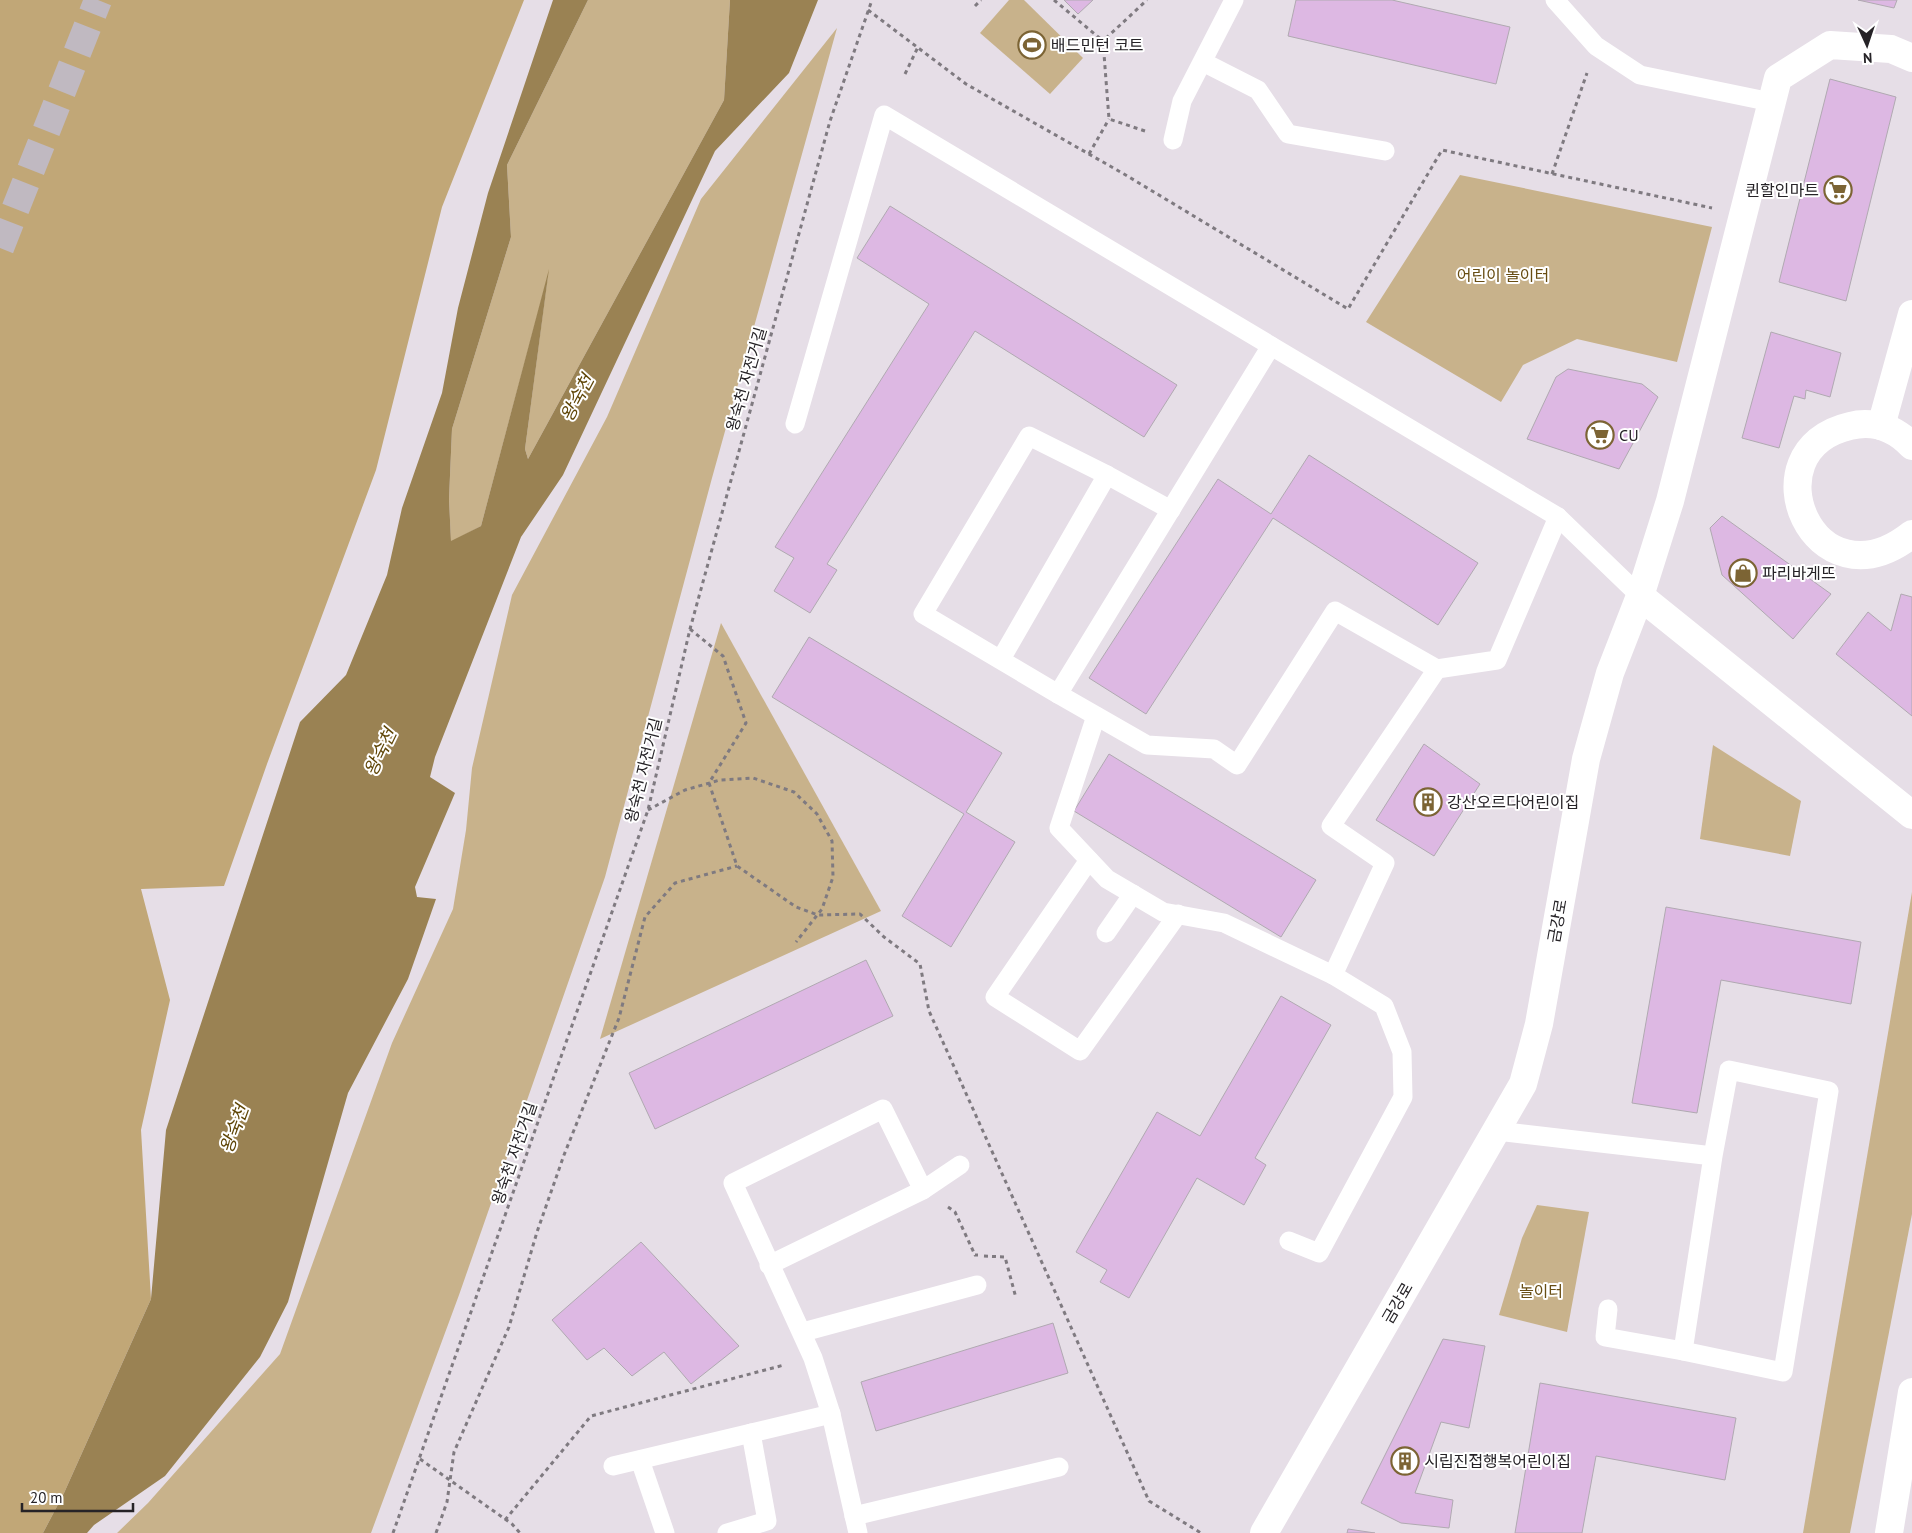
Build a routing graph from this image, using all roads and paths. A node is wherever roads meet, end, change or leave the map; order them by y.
1 (872, 0) edge
2 (981, 0) edge
3 (1054, 0) edge
4 (1147, 0) edge
5 (1234, 0) edge
6 (1555, 0) edge
7 (975, 6) dead end
8 (868, 10) junction
9 (1103, 41) junction
10 (1596, 46) junction
11 (918, 47) junction
12 (1912, 58) edge
13 (1203, 62) junction
14 (905, 74) dead end
15 (1770, 102) junction
16 (1109, 119) junction
17 (1173, 140) joint
18 (1385, 152) dead end
19 (1088, 154) junction
20 (1552, 174) junction
21 (1744, 215) junction
22 (1912, 314) edge
23 (1271, 346) junction
24 (795, 424) dead end
25 (1881, 426) junction
26 (1912, 446) edge
27 (1107, 474) junction
28 (1170, 510) junction
29 (1558, 517) junction
30 (1912, 534) edge
31 (1640, 596) junction
32 (690, 629) junction
33 (1001, 659) junction
34 (1437, 669) junction
35 (1058, 694) junction
36 (1096, 716) junction
37 (709, 783) junction
38 (648, 810) junction
39 (1912, 815) edge
40 (1089, 860) junction
41 (737, 866) junction
42 (1133, 894) junction
43 (818, 914) junction
44 (1178, 914) junction
45 (1106, 933) dead end
46 (796, 942) dead end
47 (1334, 975) junction
48 (1497, 1131) junction
49 (1713, 1156) junction
50 (960, 1165) dead end
51 (923, 1190) junction
52 (1289, 1240) dead end
53 (770, 1265) junction
54 (977, 1285) dead end
55 (1016, 1298) dead end
56 (1608, 1308) dead end
57 (803, 1332) junction
58 (1683, 1351) junction
59 (813, 1358) junction
60 (1912, 1392) edge
61 (831, 1414) junction
62 (751, 1433) junction
63 (420, 1459) junction
64 (640, 1460) junction
65 (613, 1466) dead end
66 (1059, 1467) dead end
67 (450, 1482) junction
68 (505, 1520) junction
69 (856, 1525) edge
70 (393, 1533) edge
71 (436, 1533) edge
72 (520, 1533) edge
73 (664, 1533) edge
74 (727, 1533) edge
75 (1200, 1533) edge
76 (1264, 1533) edge
77 (1889, 1533) edge

1 - 8 path, 왕숙천 자전거길
2 - 7 path
3 - 9 path
4 - 9 path
5 - 13 lane
6 - 10 lane
8 - 11 path
8 - 32 path, 왕숙천 자전거길
9 - 16 path
10 - 15 lane
10 - 20 path
11 - 14 path
11 - 19 path
12 - 15 street, 금강로
13 - 17 lane
13 - 18 lane
15 - 21 street, 금강로
16 - 17 path
16 - 19 path
19 - 20 path
20 - 21 path
21 - 31 street, 금강로
22 - 25 street
23 - 24 lane
23 - 28 lane
23 - 29 lane
25 - 26 street
25 - 30 street
27 - 28 lane
27 - 33 lane
27 - 33 lane
28 - 35 lane
29 - 31 lane
29 - 34 lane
31 - 39 street
31 - 48 street, 금강로
32 - 37 path
32 - 38 path, 왕숙천 자전거길
33 - 35 lane
34 - 36 lane
34 - 47 lane
35 - 36 lane
36 - 40 lane
37 - 38 path
37 - 41 path
37 - 43 path
38 - 63 path, 왕숙천 자전거길
40 - 42 lane
40 - 44 lane
41 - 43 path
41 - 67 path
42 - 44 lane
42 - 45 lane
43 - 46 path
43 - 75 path
44 - 47 lane
47 - 52 lane
48 - 49 lane
48 - 76 street, 금강로
49 - 58 lane
49 - 58 lane
50 - 51 lane
51 - 53 lane
51 - 53 lane
51 - 55 path
53 - 57 lane
54 - 57 lane
56 - 58 lane
57 - 59 lane
59 - 61 lane
59 - 68 path
60 - 77 street
61 - 62 lane
61 - 69 lane
62 - 64 lane
62 - 74 lane
63 - 67 path
63 - 70 path, 왕숙천 자전거길
64 - 65 lane
64 - 73 lane
66 - 69 lane
67 - 68 path
67 - 71 path
68 - 72 path

